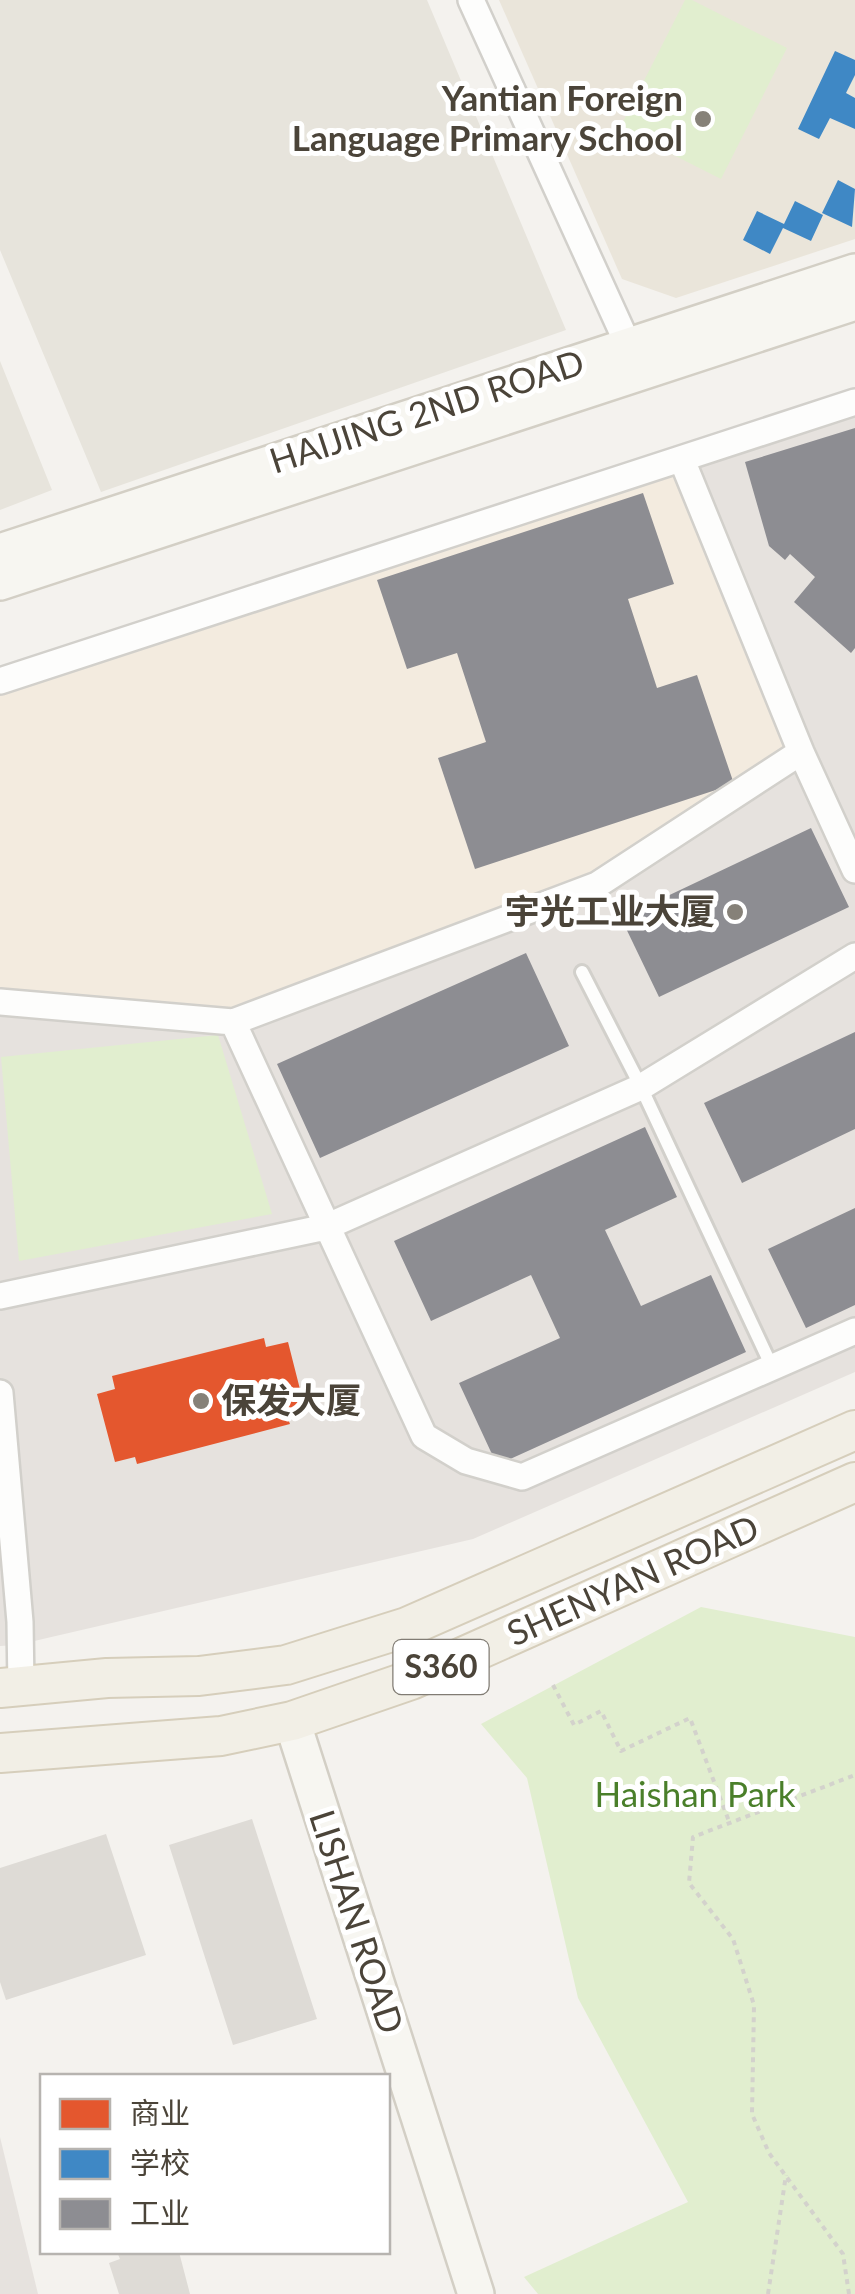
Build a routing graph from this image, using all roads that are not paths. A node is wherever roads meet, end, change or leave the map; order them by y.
1 (472, 0) edge
2 (855, 272) edge
3 (855, 302) edge
4 (634, 359) junction
5 (855, 402) edge
6 (682, 460) junction
7 (0, 552) edge
8 (0, 582) edge
9 (0, 681) edge
10 (801, 752) junction
11 (855, 870) edge
12 (855, 956) edge
13 (582, 972) dead end
14 (0, 1002) edge
15 (233, 1022) junction
16 (641, 1087) junction
17 (326, 1227) junction
18 (0, 1296) edge
19 (855, 1331) edge
20 (772, 1368) junction
21 (0, 1393) edge
22 (855, 1430) edge
23 (855, 1482) edge
24 (10, 1623) edge
25 (11, 1688) edge
26 (292, 1721) junction
27 (0, 1753) edge
28 (476, 2294) edge

1 - 4 street
2 - 4 street, HAIJING 2ND ROAD
3 - 4 street, HAIJING 2ND ROAD
4 - 7 street, HAIJING 2ND ROAD
4 - 8 street, HAIJING 2ND ROAD
5 - 6 street
6 - 9 street
6 - 10 street
10 - 11 street
10 - 15 street
12 - 16 street
13 - 16 lane
14 - 15 street
15 - 17 street
16 - 17 street
16 - 20 lane
17 - 18 street
17 - 20 street
19 - 20 street
21 - 24 street
22 - 25 main road, SHENYAN ROAD / S360
23 - 26 main road, SHENYAN ROAD / S360
24 - 25 street
26 - 27 main road, SHENYAN ROAD / S360
26 - 28 street, LISHAN ROAD

